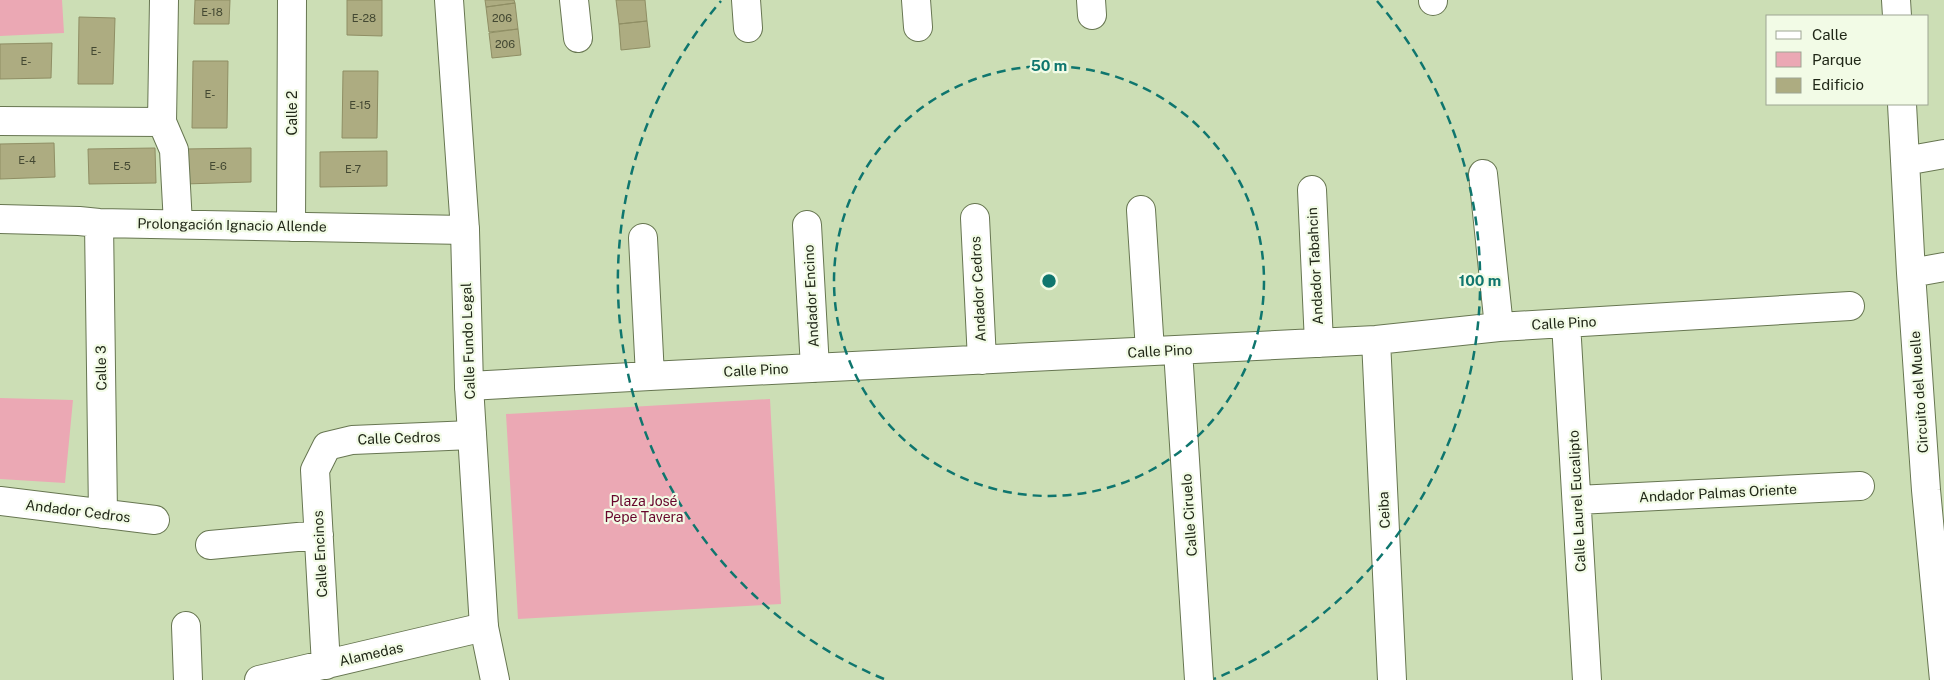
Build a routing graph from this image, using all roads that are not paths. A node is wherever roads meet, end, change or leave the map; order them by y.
1 (164, 0) edge
2 (292, 0) edge
3 (449, 0) edge
4 (574, 0) edge
5 (746, 0) edge
6 (916, 0) edge
7 (1896, 0) edge
8 (1897, 15) edge
9 (918, 27) dead end
10 (748, 28) dead end
11 (578, 38) dead end
12 (1902, 105) edge
13 (0, 121) edge
14 (162, 122) junction
15 (1944, 154) edge
16 (1905, 162) junction
17 (1483, 174) dead end
18 (1312, 190) dead end
19 (1141, 210) dead end
20 (975, 218) dead end
21 (0, 219) edge
22 (98, 223) junction
23 (178, 224) junction
24 (808, 225) dead end
25 (291, 227) junction
26 (465, 230) junction
27 (643, 238) dead end
28 (1944, 267) edge
29 (1911, 273) junction
30 (1850, 306) dead end
31 (1566, 323) junction
32 (1499, 327) junction
33 (1376, 340) junction
34 (1319, 343) junction
35 (1178, 350) junction
36 (1150, 351) junction
37 (982, 360) junction
38 (815, 368) junction
39 (650, 376) junction
40 (470, 386) junction
41 (472, 435) junction
42 (327, 446) joint
43 (1860, 486) dead end
44 (1935, 488) edge
45 (1577, 500) junction
46 (0, 501) edge
47 (104, 514) junction
48 (155, 520) dead end
49 (319, 534) junction
50 (210, 545) dead end
51 (186, 626) dead end
52 (484, 628) junction
53 (1943, 649) edge
54 (326, 664) junction
55 (188, 680) edge
56 (259, 680) edge
57 (495, 680) edge
58 (1199, 680) edge
59 (1392, 680) edge
60 (1587, 680) edge
61 (1944, 680) edge

1 - 14 street
2 - 25 street, Calle 2
3 - 26 street, Calle Fundo Legal
4 - 11 street
5 - 10 street
6 - 9 street
7 - 8 street
12 - 16 street, Circuito del Muelle
13 - 14 street
14 - 23 street
15 - 16 street
16 - 29 street, Circuito del Muelle
17 - 32 street
18 - 34 street, Andador Tabahcin
19 - 36 street
20 - 37 street, Andador Cedros
21 - 22 street, Prolongación Ignacio Allende
22 - 23 street, Prolongación Ignacio Allende
22 - 47 street, Calle 3
23 - 25 street, Prolongación Ignacio Allende
24 - 38 street, Andador Encino
25 - 26 street, Prolongación Ignacio Allende
26 - 40 street, Calle Fundo Legal
27 - 39 street
28 - 29 street
29 - 44 street, Circuito del Muelle
30 - 31 street, Calle Pino
31 - 32 street, Calle Pino
31 - 45 street, Calle Laurel Eucalipto
32 - 33 street, Calle Pino
33 - 34 street, Calle Pino
33 - 59 street, Ceiba
34 - 35 street, Calle Pino
35 - 36 street, Calle Pino
35 - 58 street, Calle Ciruelo
36 - 37 street, Calle Pino
37 - 38 street, Calle Pino
38 - 39 street, Calle Pino
39 - 40 street, Calle Pino
40 - 41 street, Calle Fundo Legal
41 - 42 street, Calle Cedros
41 - 52 street, Calle Fundo Legal
42 - 49 street, Calle Encinos
43 - 45 street, Andador Palmas Oriente
44 - 53 street, Circuito del Muelle
45 - 60 street, Calle Laurel Eucalipto
46 - 47 street, Andador Cedros
47 - 48 street, Andador Cedros
49 - 50 street
49 - 54 street, Calle Encinos
51 - 55 street
52 - 54 street, Alamedas
52 - 57 street, Calle Fundo Legal
53 - 61 street, Circuito del Muelle
54 - 56 street, Alamedas

